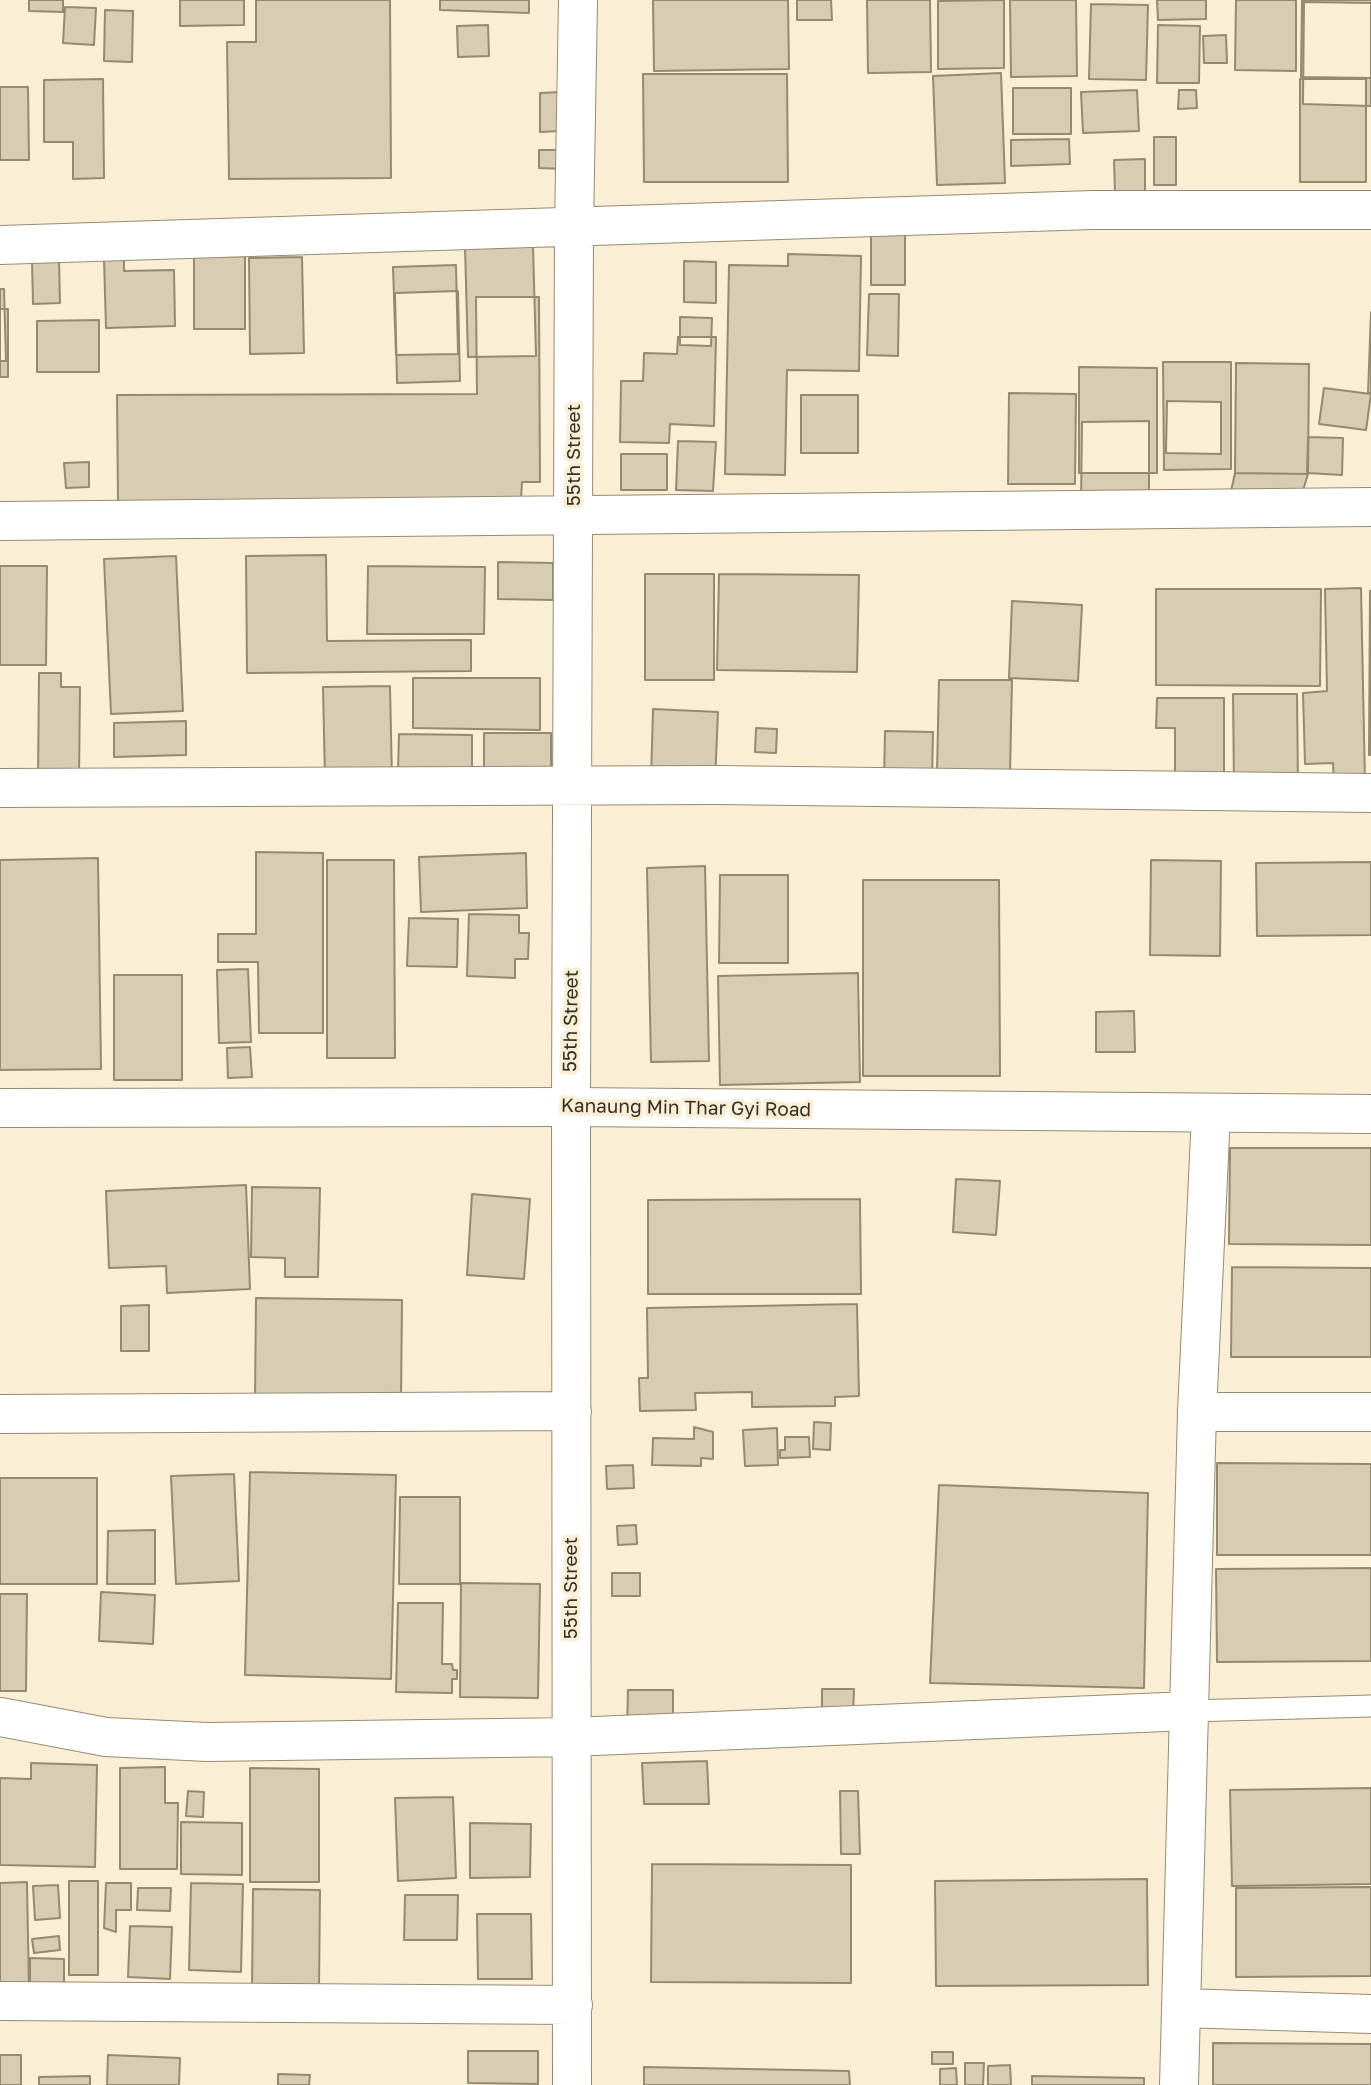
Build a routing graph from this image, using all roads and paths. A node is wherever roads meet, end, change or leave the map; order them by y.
1 (578, 0) edge
2 (1371, 210) edge
3 (574, 228) junction
4 (0, 245) edge
5 (1371, 507) edge
6 (574, 515) junction
7 (0, 521) edge
8 (573, 785) junction
9 (0, 788) edge
10 (1371, 793) edge
11 (570, 1107) junction
12 (0, 1108) edge
13 (1210, 1114) junction
14 (1371, 1114) edge
15 (572, 1411) junction
16 (1197, 1412) junction
17 (1371, 1412) edge
18 (0, 1414) edge
19 (1371, 1706) edge
20 (1189, 1711) junction
21 (0, 1717) edge
22 (571, 1737) junction
23 (0, 2001) edge
24 (573, 2005) junction
25 (1181, 2008) junction
26 (1371, 2014) edge
27 (572, 2085) edge
28 (1179, 2085) edge

1 - 3 street, 55th Street
2 - 3 street
3 - 4 street
3 - 6 street, 55th Street
5 - 6 street
6 - 7 street
6 - 8 street, 55th Street
8 - 9 street
8 - 10 street
8 - 11 street, 55th Street
11 - 12 street, Kanaung Min Thar Gyi Road
11 - 13 street, Kanaung Min Thar Gyi Road
11 - 15 street, 55th Street
13 - 14 street, Kanaung Min Thar Gyi Road
13 - 16 street
15 - 18 street
15 - 22 street, 55th Street
16 - 17 street
16 - 20 street
19 - 20 lane
20 - 22 street
20 - 25 street
21 - 22 street
22 - 24 street, 55th Street
23 - 24 street
24 - 27 street, 55th Street
25 - 26 street
25 - 28 street

